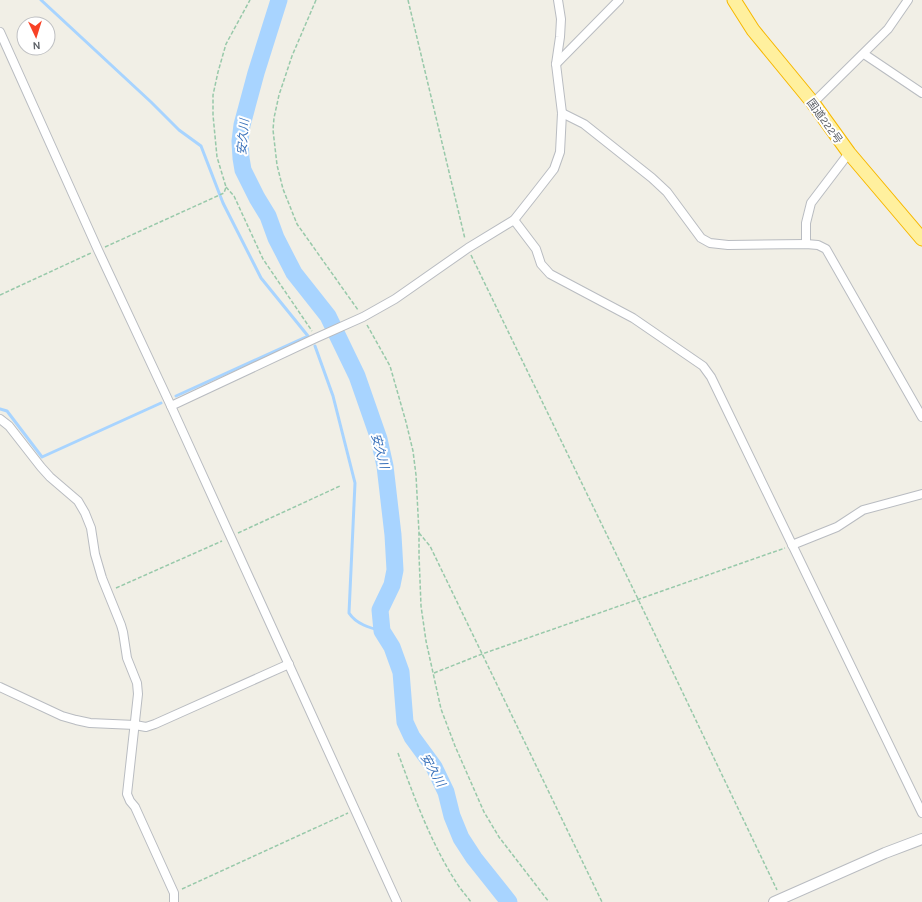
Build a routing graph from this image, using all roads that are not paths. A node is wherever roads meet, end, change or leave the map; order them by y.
1 (558, 0) edge
2 (619, 0) edge
3 (734, 0) edge
4 (908, 0) edge
5 (0, 32) edge
6 (864, 54) junction
7 (556, 64) junction
8 (922, 93) edge
9 (813, 103) junction
10 (562, 113) junction
11 (848, 153) junction
12 (514, 220) junction
13 (922, 239) edge
14 (806, 244) junction
15 (171, 406) junction
16 (922, 417) edge
17 (0, 419) edge
18 (922, 494) edge
19 (792, 545) junction
20 (289, 664) junction
21 (0, 687) edge
22 (135, 725) junction
23 (922, 813) edge
24 (922, 839) edge
25 (777, 900) edge
26 (174, 902) edge
27 (397, 902) edge

1 - 7 street
2 - 7 street
3 - 9 highway, 国道222号
4 - 6 street
5 - 15 street
6 - 8 street
6 - 9 street
7 - 10 street
9 - 11 highway, 国道222号
10 - 12 street
10 - 14 street
11 - 13 highway, 国道222号
11 - 14 street
12 - 15 street
12 - 19 street
14 - 16 street
15 - 20 street
17 - 22 street
18 - 19 street
19 - 23 street
20 - 22 street
20 - 27 street
21 - 22 street
22 - 26 street
24 - 25 street

